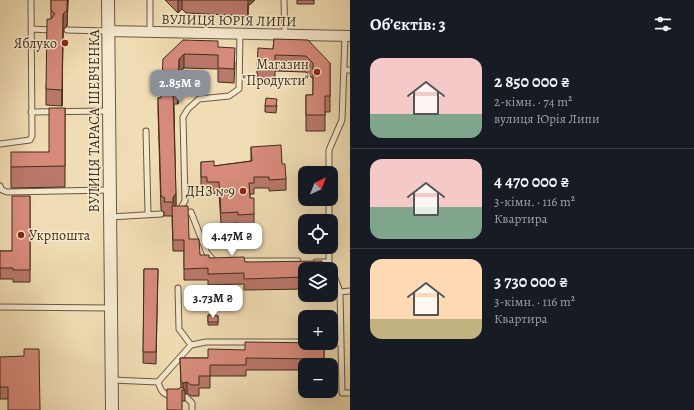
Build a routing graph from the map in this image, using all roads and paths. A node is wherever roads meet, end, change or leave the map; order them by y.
1 (31, 0) edge
2 (108, 0) edge
3 (150, 0) edge
4 (284, 0) edge
5 (31, 29) junction
6 (51, 30) edge
7 (67, 30) dead end
8 (108, 31) junction
9 (150, 32) junction
10 (240, 34) junction
11 (285, 35) junction
12 (347, 36) edge
13 (344, 70) junction
14 (350, 70) edge
15 (109, 111) junction
16 (31, 112) junction
17 (146, 130) dead end
18 (0, 144) edge
19 (329, 166) edge
20 (0, 186) edge
21 (109, 190) junction
22 (148, 213) junction
23 (161, 214) dead end
24 (110, 216) junction
25 (329, 254) edge
26 (220, 261) edge
27 (228, 261) edge
28 (305, 262) edge
29 (329, 262) edge
30 (338, 287) edge
31 (178, 288) dead end
32 (350, 291) edge
33 (340, 292) junction
34 (0, 307) edge
35 (110, 308) junction
36 (298, 342) edge
37 (341, 343) joint
38 (191, 345) junction
39 (112, 380) junction
40 (158, 382) junction
41 (350, 393) edge
42 (178, 396) edge
43 (186, 397) edge
44 (112, 410) edge
45 (192, 410) edge

1 - 5 lane
2 - 8 street, ВУЛИЦЯ ТАРАСА ШЕВЧЕНКА
3 - 9 lane
4 - 11 lane
5 - 6 lane
5 - 16 lane
7 - 8 lane
8 - 9 street, ВУЛИЦЯ ЮРІЯ ЛИПИ
8 - 15 street, ВУЛИЦЯ ТАРАСА ШЕВЧЕНКА
9 - 10 street, ВУЛИЦЯ ЮРІЯ ЛИПИ
10 - 11 street, ВУЛИЦЯ ЮРІЯ ЛИПИ
10 - 26 lane
11 - 12 street, ВУЛИЦЯ ЮРІЯ ЛИПИ
12 - 13 lane
13 - 14 lane
13 - 19 lane
15 - 16 lane
15 - 21 street, ВУЛИЦЯ ТАРАСА ШЕВЧЕНКА
16 - 18 lane
17 - 22 lane
20 - 21 lane
21 - 24 street, ВУЛИЦЯ ТАРАСА ШЕВЧЕНКА
22 - 23 lane
22 - 24 lane
24 - 35 street, ВУЛИЦЯ ТАРАСА ШЕВЧЕНКА
25 - 29 lane
27 - 28 lane
30 - 33 lane
31 - 38 lane
32 - 33 lane
33 - 37 lane
34 - 35 lane
35 - 39 street, ВУЛИЦЯ ТАРАСА ШЕВЧЕНКА
36 - 38 lane
37 - 41 lane
38 - 40 lane
39 - 40 lane
39 - 44 street, ВУЛИЦЯ ТАРАСА ШЕВЧЕНКА
40 - 42 lane
43 - 45 lane

